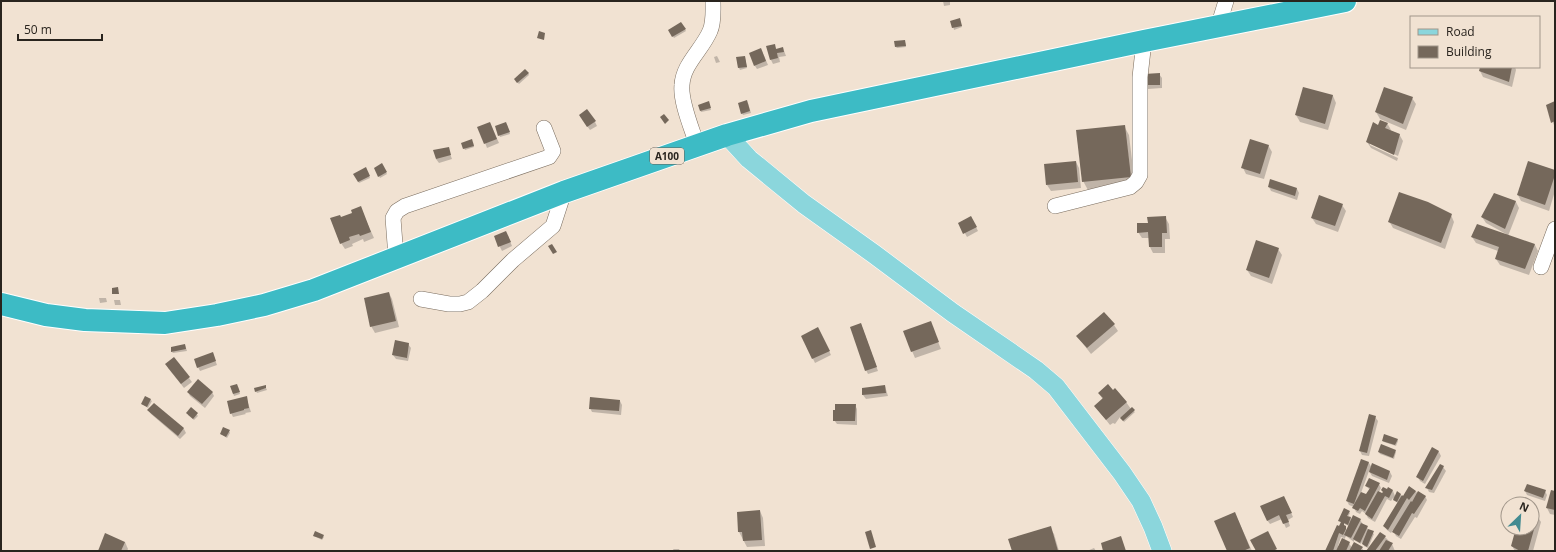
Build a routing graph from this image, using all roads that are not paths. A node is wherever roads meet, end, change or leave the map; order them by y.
1 (713, 1) edge
2 (1226, 1) edge
3 (1345, 1) edge
4 (1218, 27) junction
5 (1144, 41) junction
6 (544, 128) dead end
7 (727, 135) junction
8 (697, 145) junction
9 (564, 192) junction
10 (1054, 206) dead end
11 (1555, 228) edge
12 (396, 257) junction
13 (1541, 267) dead end
14 (420, 298) dead end
15 (1, 304) edge
16 (1162, 551) edge

1 - 8 street
2 - 4 street
3 - 4 highway, A100
4 - 5 highway, A100
5 - 7 highway, A100
5 - 10 street
6 - 12 street
7 - 8 highway, A100
7 - 16 main road
8 - 9 highway, A100
9 - 12 highway, A100
9 - 14 street
11 - 13 street
12 - 15 highway, A100

